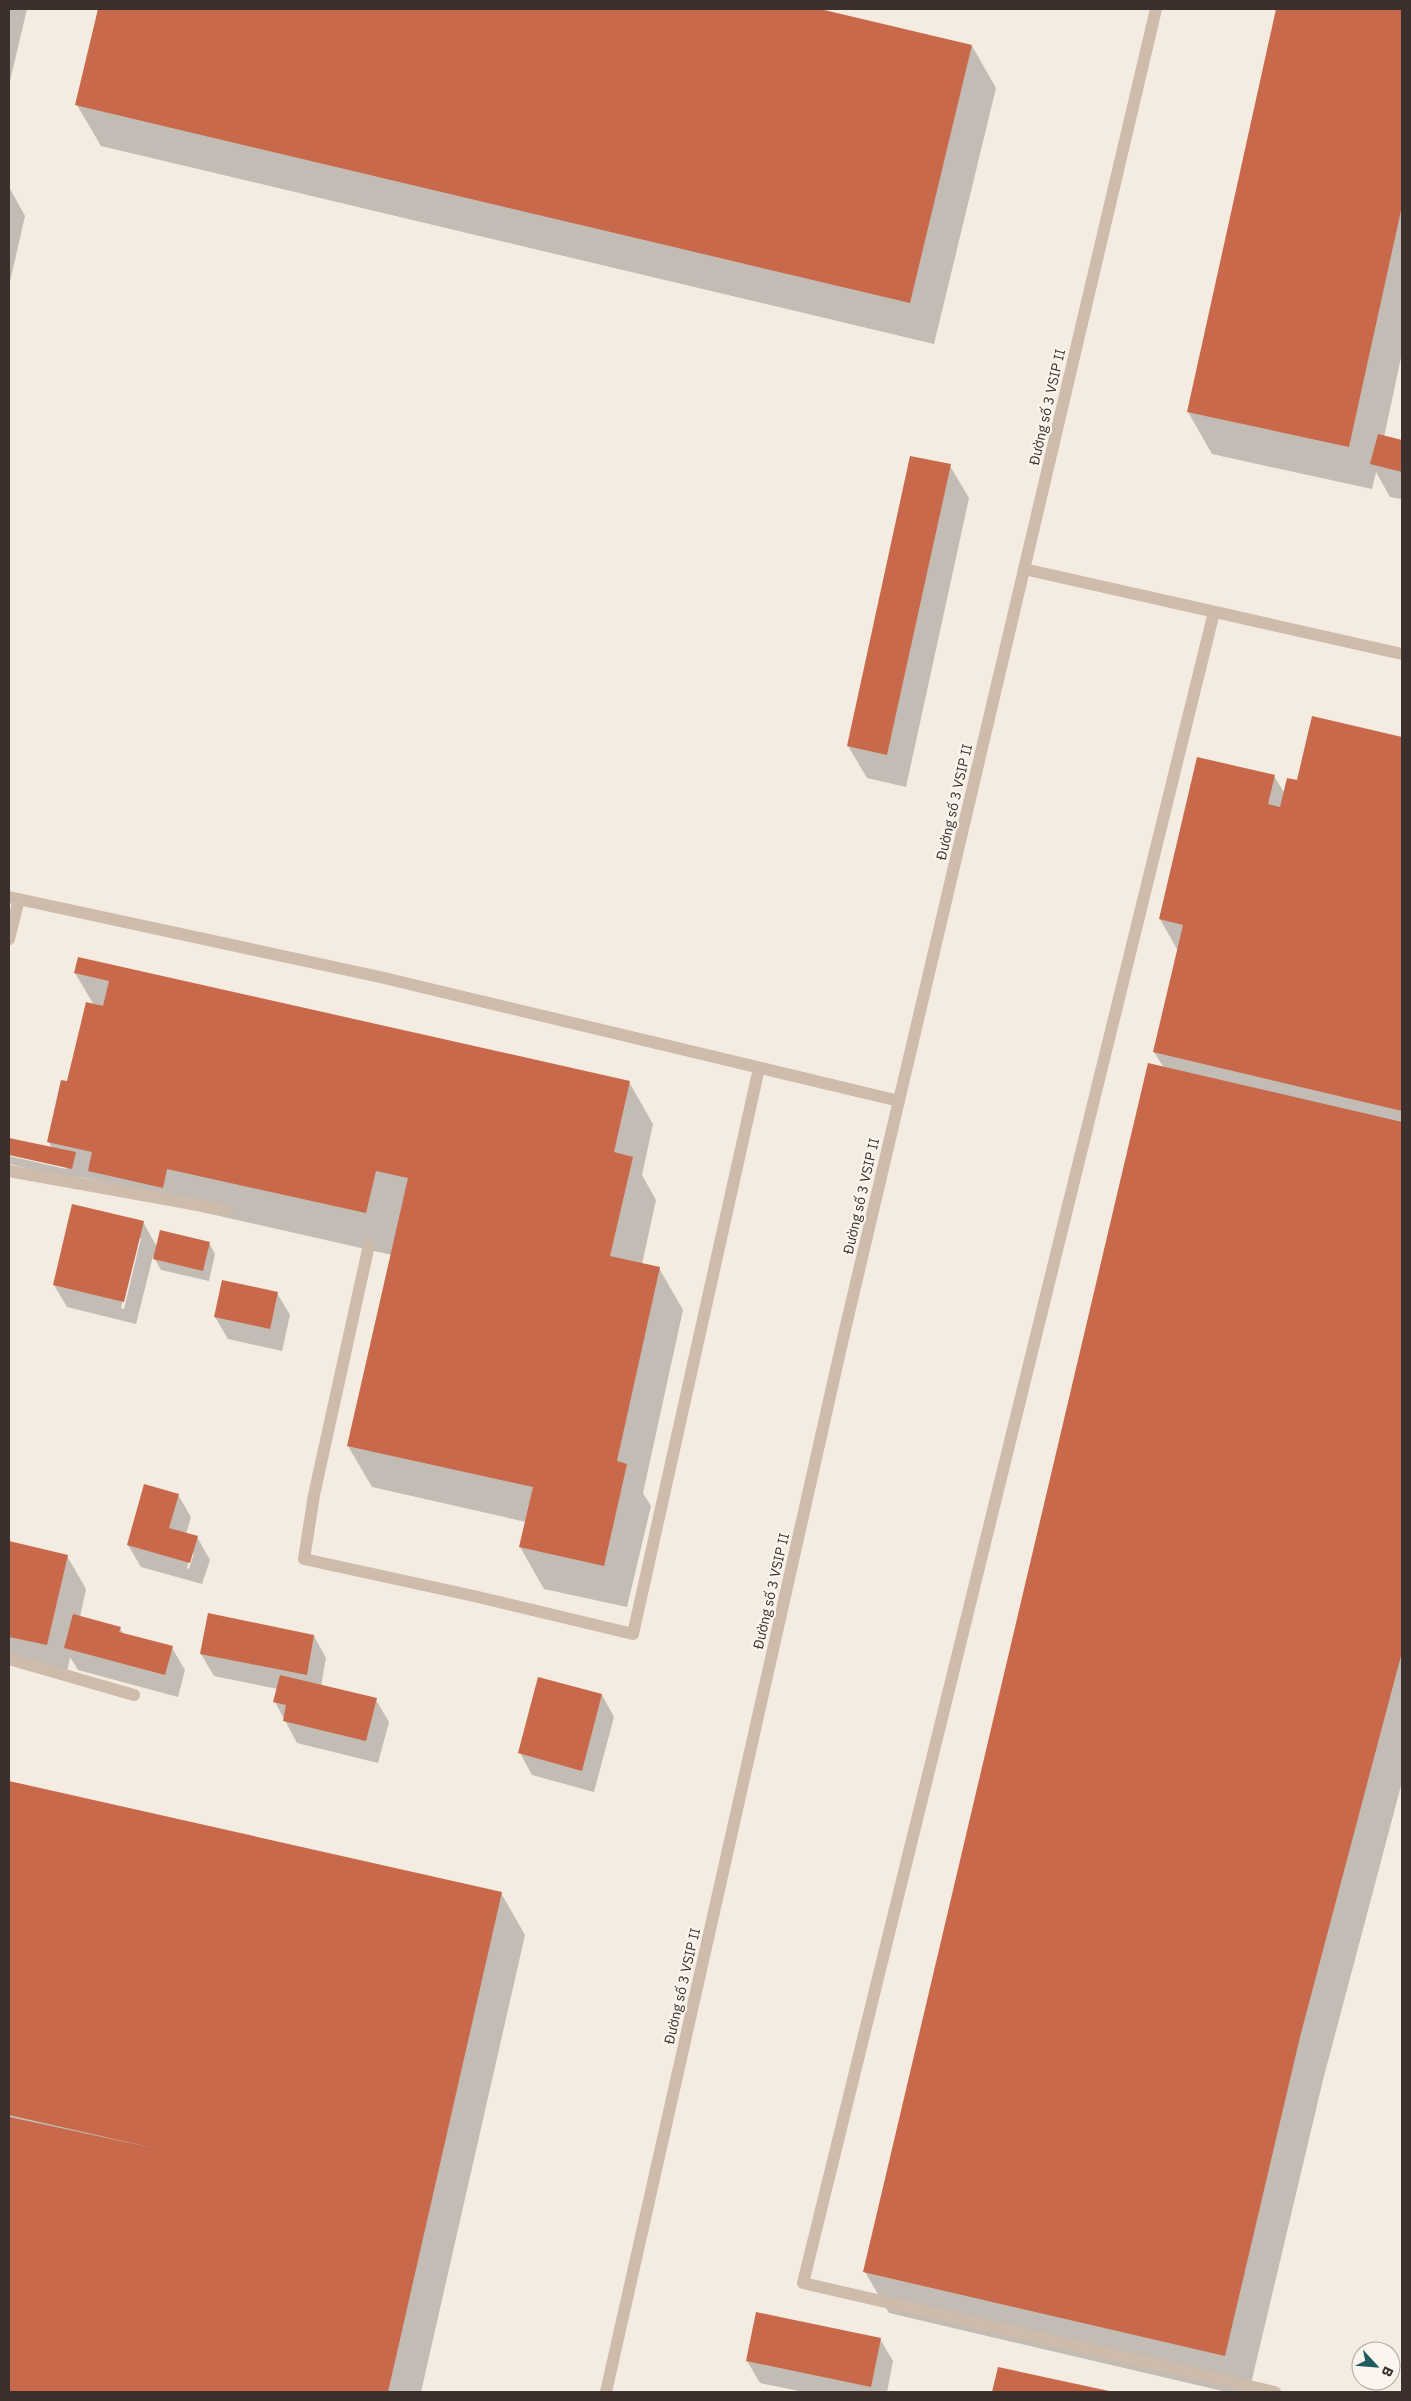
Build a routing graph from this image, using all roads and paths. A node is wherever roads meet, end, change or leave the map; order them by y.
1 (1156, 9) edge
2 (1024, 569) junction
3 (1214, 612) junction
4 (1402, 654) edge
5 (14, 898) edge
6 (9, 939) edge
7 (759, 1068) junction
8 (899, 1101) junction
9 (9, 1171) edge
10 (226, 1210) dead end
11 (369, 1245) dead end
12 (9, 1659) edge
13 (134, 1695) dead end
14 (606, 2392) edge
15 (1275, 2392) edge

1 - 2 street, Đường số 3 VSIP II
2 - 3 street
2 - 8 street, Đường số 3 VSIP II
3 - 4 street
3 - 15 street
5 - 6 street
5 - 7 street
7 - 8 street
7 - 11 street
8 - 14 street, Đường số 3 VSIP II
9 - 10 street
12 - 13 street

